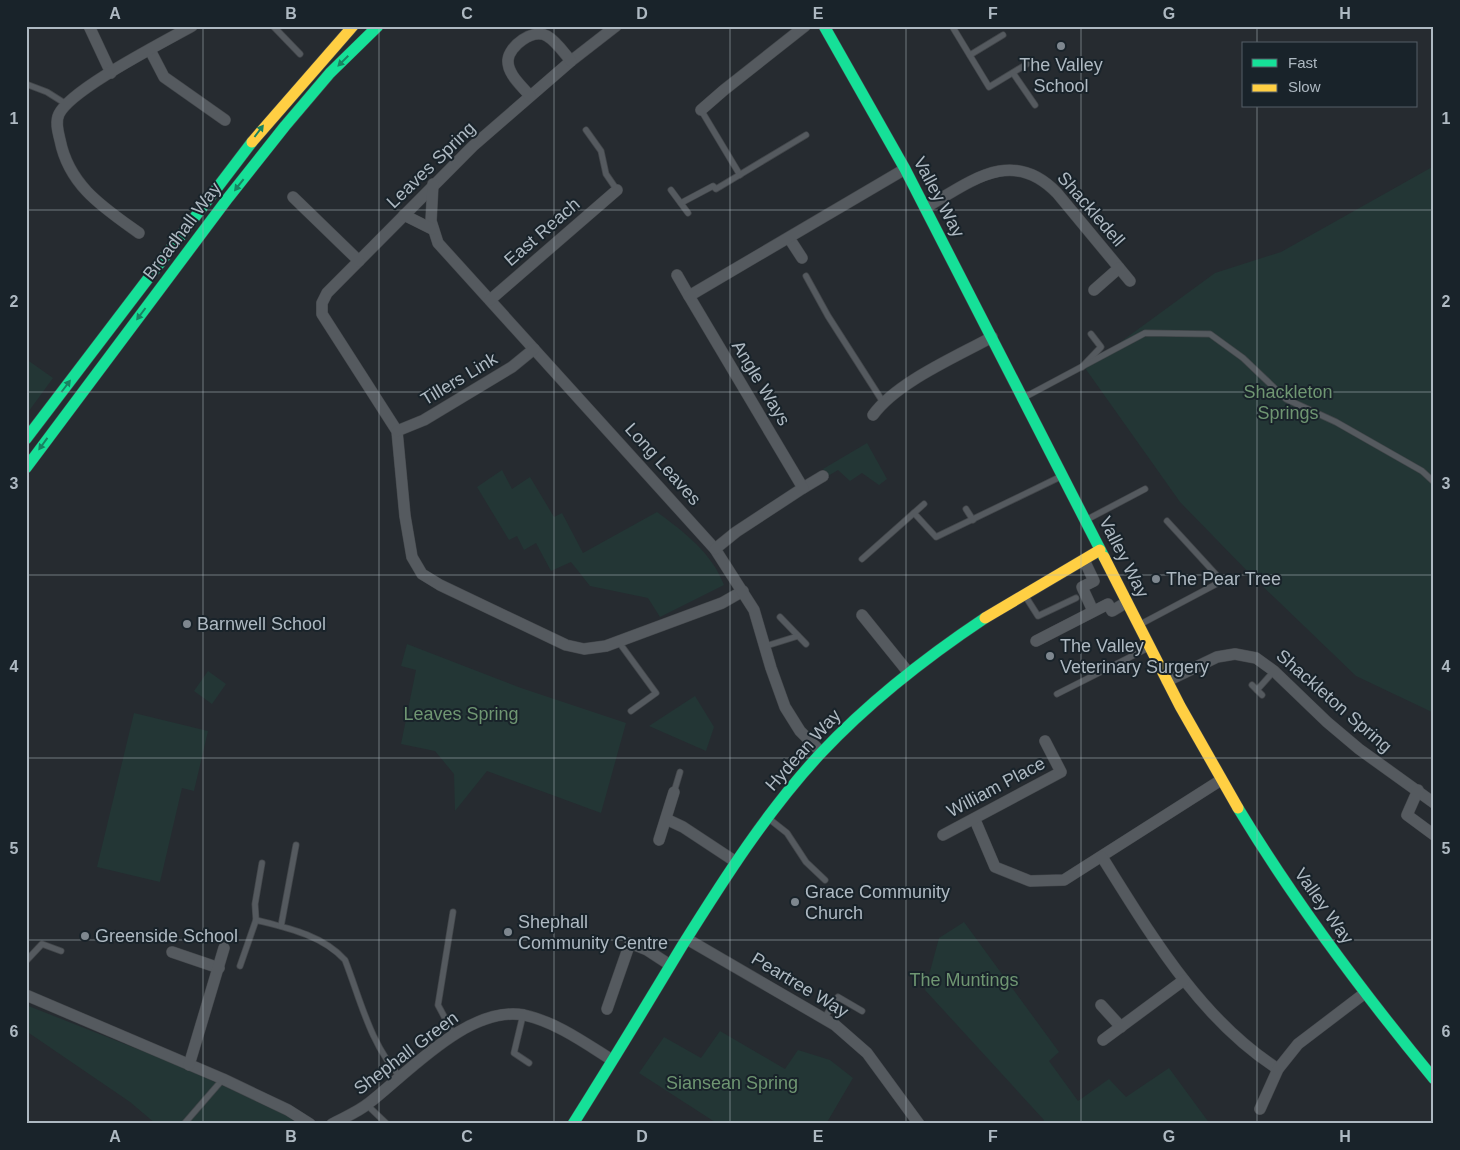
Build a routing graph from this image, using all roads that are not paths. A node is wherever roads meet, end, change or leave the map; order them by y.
1 (89, 26) edge
2 (192, 26) edge
3 (273, 26) edge
4 (353, 26) edge
5 (378, 26) edge
6 (616, 26) edge
7 (806, 26) edge
8 (824, 26) edge
9 (952, 26) edge
10 (1003, 36) dead end
11 (150, 50) junction
12 (300, 54) dead end
13 (970, 56) junction
14 (571, 61) junction
15 (1027, 64) dead end
16 (111, 72) junction
17 (1013, 73) junction
18 (26, 84) edge
19 (530, 96) junction
20 (66, 104) junction
21 (1035, 105) dead end
22 (701, 110) joint
23 (225, 120) dead end
24 (586, 130) dead end
25 (806, 135) dead end
26 (905, 169) junction
27 (740, 175) junction
28 (433, 184) junction
29 (617, 190) joint
30 (671, 190) dead end
31 (293, 197) dead end
32 (681, 203) junction
33 (925, 208) junction
34 (688, 213) dead end
35 (404, 215) junction
36 (432, 229) junction
37 (139, 233) dead end
38 (789, 238) junction
39 (802, 258) dead end
40 (359, 261) junction
41 (1119, 268) junction
42 (677, 275) dead end
43 (806, 276) dead end
44 (1130, 281) dead end
45 (1094, 290) dead end
46 (689, 296) junction
47 (490, 300) junction
48 (1091, 334) dead end
49 (992, 337) junction
50 (534, 349) junction
51 (1079, 370) junction
52 (1023, 398) junction
53 (883, 402) junction
54 (873, 415) dead end
55 (397, 431) junction
56 (26, 439) edge
57 (26, 468) edge
58 (823, 476) dead end
59 (1063, 476) junction
60 (1434, 482) edge
61 (803, 488) junction
62 (1145, 488) dead end
63 (924, 504) dead end
64 (966, 509) dead end
65 (914, 513) junction
66 (972, 520) junction
67 (1086, 520) junction
68 (1168, 521) dead end
69 (715, 549) junction
70 (1100, 550) junction
71 (862, 559) dead end
72 (1084, 560) junction
73 (743, 591) junction
74 (1022, 592) junction
75 (1076, 598) dead end
76 (1127, 602) junction
77 (1093, 611) junction
78 (862, 615) dead end
79 (780, 617) dead end
80 (1139, 625) junction
81 (798, 636) junction
82 (618, 641) junction
83 (1036, 641) dead end
84 (806, 644) dead end
85 (766, 646) junction
86 (1150, 647) junction
87 (1274, 670) junction
88 (908, 672) junction
89 (1167, 682) junction
90 (1057, 694) dead end
91 (1262, 695) dead end
92 (631, 711) dead end
93 (1044, 741) dead end
94 (821, 752) junction
95 (680, 772) dead end
96 (1222, 780) junction
97 (1418, 790) junction
98 (674, 792) joint
99 (1434, 803) edge
100 (767, 817) junction
101 (666, 819) junction
102 (974, 820) junction
103 (943, 835) dead end
104 (1434, 835) edge
105 (659, 840) dead end
106 (296, 846) dead end
107 (1102, 858) junction
108 (736, 862) junction
109 (262, 863) dead end
110 (825, 880) dead end
111 (453, 912) dead end
112 (256, 920) junction
113 (281, 926) junction
114 (687, 939) junction
115 (224, 948) dead end
116 (61, 951) dead end
117 (172, 952) dead end
118 (26, 962) edge
119 (670, 965) junction
120 (240, 966) dead end
121 (219, 968) junction
122 (1184, 980) junction
123 (1365, 993) junction
124 (26, 995) edge
125 (1101, 1005) dead end
126 (607, 1009) dead end
127 (862, 1011) dead end
128 (523, 1015) junction
129 (825, 1017) junction
130 (1121, 1027) junction
131 (454, 1035) junction
132 (1103, 1040) dead end
133 (612, 1060) junction
134 (529, 1064) dead end
135 (189, 1065) junction
136 (1278, 1069) junction
137 (401, 1078) junction
138 (1434, 1079) edge
139 (223, 1080) junction
140 (367, 1105) junction
141 (1260, 1109) dead end
142 (184, 1124) edge
143 (310, 1124) edge
144 (332, 1124) edge
145 (387, 1124) edge
146 (572, 1124) edge
147 (919, 1124) edge

1 - 16 street
2 - 11 street
3 - 12 lane
56 -> 4 main road, Broadhall Way
5 -> 57 main road, Broadhall Way
6 - 14 street, Leaves Spring
7 - 22 street
8 - 26 main road, Valley Way
9 - 13 lane
10 - 13 lane
11 - 16 street
11 - 23 street
13 - 17 lane
14 - 19 street, Leaves Spring
14 - 19 street
15 - 17 lane
16 - 20 street
17 - 21 lane
18 - 20 lane
19 - 28 street, Leaves Spring
20 - 37 street
22 - 27 lane
24 - 29 lane
25 - 27 lane
26 - 33 main road, Valley Way
26 - 38 street
27 - 32 lane
28 - 35 street, Leaves Spring
28 - 36 street
29 - 47 street, East Reach
30 - 32 lane
31 - 40 street
32 - 34 lane
33 - 41 street, Shackledell
33 - 49 main road, Valley Way
35 - 36 street
35 - 40 street, Leaves Spring
36 - 47 street, Long Leaves
38 - 39 street
38 - 46 street
40 - 55 street, Leaves Spring
41 - 44 street, Shackledell
41 - 45 street, Shackledell
42 - 46 street, Angle Ways
43 - 53 lane
46 - 61 street, Angle Ways
47 - 50 street, Long Leaves
48 - 51 lane
49 - 52 main road, Valley Way
49 - 53 street
50 - 55 street, Tillers Link
50 - 69 street, Long Leaves
51 - 52 lane
51 - 60 lane
52 - 59 main road, Valley Way
53 - 54 street
55 - 82 street, Leaves Spring
58 - 61 street
59 - 66 lane
59 - 67 main road, Valley Way
61 - 69 street
62 - 67 lane
63 - 65 lane
64 - 66 lane
65 - 66 lane
65 - 71 lane
67 - 70 main road, Valley Way
68 - 80 lane
69 - 73 street, Long Leaves
70 - 72 main road, Hydean Way
70 - 76 main road, Valley Way
72 - 74 main road, Hydean Way
72 - 77 street
73 - 82 street, Leaves Spring
73 - 85 street, Long Leaves
74 - 75 lane
74 - 88 main road, Hydean Way
76 - 77 street
76 - 80 main road, Valley Way
77 - 83 street
78 - 88 street
79 - 81 lane
80 - 86 main road, Valley Way
81 - 84 lane
81 - 85 lane
82 - 92 lane
85 - 94 street, Long Leaves
86 - 89 main road, Valley Way
86 - 90 lane
87 - 89 street, Shackleton Spring
87 - 91 lane
87 - 97 street, Shackleton Spring
88 - 94 main road, Hydean Way
89 - 96 main road, Valley Way
93 - 102 street, William Place
94 - 100 main road, Hydean Way
95 - 98 lane
96 - 107 street
96 - 123 main road, Valley Way
97 - 99 street, Shackleton Spring
97 - 104 street
98 - 101 street
100 - 108 main road, Hydean Way
100 - 110 lane
101 - 105 street
101 - 108 street
102 - 103 street, William Place
102 - 107 street
106 - 113 lane
107 - 122 street
108 - 114 main road, Hydean Way
109 - 112 lane
111 - 131 lane
112 - 113 lane
112 - 120 lane
113 - 137 lane
114 - 119 main road, Hydean Way
114 - 129 street, Peartree Way
115 - 121 street
116 - 118 lane
117 - 121 street
119 - 126 street
119 - 133 main road, Hydean Way
121 - 135 street
122 - 130 street
122 - 136 street
123 - 136 street
123 - 138 main road, Valley Way
124 - 135 street
125 - 130 street
127 - 129 lane
128 - 131 street, Shephall Green
128 - 133 street, Shephall Green
128 - 134 lane
129 - 147 street, Peartree Way
130 - 132 street
131 - 137 street, Shephall Green
133 - 146 main road, Hydean Way
135 - 139 street
136 - 141 street
137 - 140 street, Shephall Green
139 - 142 lane
139 - 143 street
140 - 144 street, Shephall Green
140 - 145 lane

